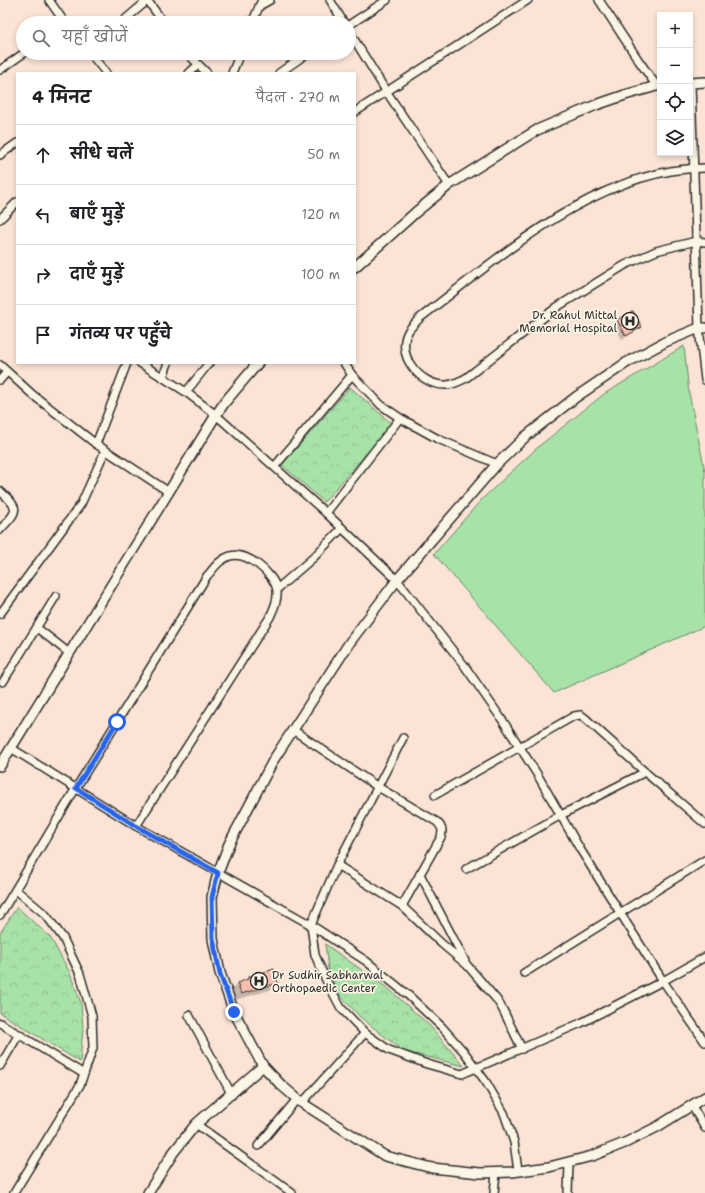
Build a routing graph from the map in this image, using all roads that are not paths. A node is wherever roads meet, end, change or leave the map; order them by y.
1 (49, 0) edge
2 (147, 0) edge
3 (270, 0) edge
4 (330, 0) edge
5 (387, 0) edge
6 (528, 0) edge
7 (599, 0) edge
8 (260, 3) edge
9 (60, 16) edge
10 (129, 16) edge
11 (159, 16) edge
12 (255, 16) edge
13 (340, 16) edge
14 (356, 20) edge
15 (356, 42) edge
16 (16, 59) edge
17 (96, 60) edge
18 (193, 60) edge
19 (237, 60) edge
20 (298, 60) edge
21 (198, 65) junction
22 (0, 70) edge
23 (105, 72) edge
24 (191, 72) edge
25 (206, 72) edge
26 (232, 72) edge
27 (280, 72) edge
28 (705, 82) edge
29 (693, 83) edge
30 (657, 84) edge
31 (690, 84) edge
32 (657, 85) edge
33 (386, 91) junction
34 (356, 111) edge
35 (16, 143) edge
36 (0, 154) edge
37 (693, 168) junction
38 (705, 168) edge
39 (449, 185) junction
40 (16, 203) edge
41 (0, 219) edge
42 (696, 241) junction
43 (705, 242) edge
44 (356, 266) edge
45 (702, 328) edge
46 (127, 364) edge
47 (142, 364) edge
48 (168, 364) edge
49 (208, 364) edge
50 (257, 364) edge
51 (345, 364) edge
52 (0, 365) edge
53 (7, 372) junction
54 (352, 375) junction
55 (163, 377) junction
56 (0, 380) edge
57 (705, 380) edge
58 (186, 392) junction
59 (216, 415) junction
60 (400, 418) junction
61 (96, 444) junction
62 (105, 451) junction
63 (497, 464) junction
64 (275, 466) junction
65 (0, 491) edge
66 (169, 492) junction
67 (326, 513) junction
68 (342, 528) junction
69 (0, 530) edge
70 (397, 580) junction
71 (277, 589) junction
72 (56, 596) dead end
73 (0, 614) edge
74 (37, 628) junction
75 (69, 653) junction
76 (3, 682) dead end
77 (293, 730) junction
78 (403, 738) dead end
79 (520, 747) junction
80 (11, 748) junction
81 (0, 766) edge
82 (645, 772) junction
83 (378, 787) junction
84 (76, 788) junction
85 (435, 795) dead end
86 (561, 815) junction
87 (705, 824) edge
88 (136, 826) junction
89 (705, 860) edge
90 (337, 865) junction
91 (466, 869) dead end
92 (218, 873) junction
93 (420, 874) junction
94 (16, 890) junction
95 (402, 906) junction
96 (620, 912) junction
97 (0, 916) edge
98 (311, 925) junction
99 (705, 957) edge
100 (467, 965) junction
101 (524, 973) dead end
102 (663, 981) junction
103 (189, 1015) dead end
104 (0, 1023) edge
105 (365, 1033) junction
106 (19, 1034) junction
107 (705, 1042) edge
108 (522, 1048) junction
109 (0, 1066) edge
110 (263, 1066) junction
111 (476, 1068) junction
112 (84, 1074) junction
113 (232, 1095) junction
114 (705, 1097) edge
115 (299, 1101) junction
116 (692, 1106) junction
117 (196, 1124) junction
118 (705, 1128) edge
119 (258, 1146) dead end
120 (569, 1162) junction
121 (518, 1171) junction
122 (496, 1173) junction
123 (14, 1193) edge
124 (148, 1193) edge
125 (292, 1193) edge
126 (494, 1193) edge
127 (568, 1193) edge

1 - 9 street
2 - 10 street
2 - 11 street
3 - 8 street
4 - 13 street
5 - 14 street
6 - 33 street
7 - 30 street
8 - 12 street
15 - 33 street
16 - 22 street
17 - 23 street
18 - 21 street
19 - 26 street
20 - 27 street
21 - 24 street
21 - 25 street
28 - 29 street
31 - 37 street
32 - 39 street
33 - 34 street
33 - 39 street
35 - 36 street
37 - 38 street
37 - 42 street
37 - 42 street
39 - 44 street
40 - 41 street
42 - 43 street
42 - 45 street
45 - 57 street
45 - 63 street
46 - 61 street
47 - 55 street
48 - 55 street
49 - 58 street
50 - 59 street
51 - 54 street
52 - 53 street
53 - 56 street
53 - 61 street
54 - 60 street
54 - 64 street
55 - 58 street
58 - 59 street
59 - 64 street
59 - 66 street
60 - 63 street
60 - 67 street
61 - 62 street
62 - 66 street
62 - 73 street
63 - 70 street
64 - 67 street
65 - 69 street
66 - 75 street
67 - 68 street
68 - 70 street
68 - 71 street
70 - 77 street
70 - 79 street
71 - 84 street
71 - 88 street
72 - 74 street
74 - 75 street
74 - 76 street
75 - 80 street
77 - 83 street
77 - 92 street
78 - 83 street
79 - 82 street
79 - 85 street
79 - 86 street
80 - 81 street
80 - 84 street
82 - 86 street
82 - 87 street
83 - 90 street
83 - 93 street
84 - 88 street
84 - 94 street
86 - 91 street
86 - 96 street
88 - 92 street
89 - 96 street
90 - 95 street
90 - 98 street
92 - 98 street
92 - 110 street
93 - 95 street
93 - 100 street
94 - 97 street
94 - 112 street
95 - 100 street
96 - 101 street
96 - 102 street
98 - 105 street
98 - 111 street
99 - 102 street
100 - 108 street
102 - 107 street
102 - 108 street
103 - 113 street
104 - 106 street
105 - 111 street
105 - 115 street
106 - 109 street
106 - 112 street
108 - 111 street
110 - 113 street
110 - 115 street
111 - 121 street
112 - 123 street
113 - 117 street
114 - 116 street
115 - 119 street
115 - 122 street
116 - 118 street
116 - 120 street
117 - 124 street
117 - 125 street
120 - 121 street
120 - 127 street
121 - 122 street
122 - 126 street

